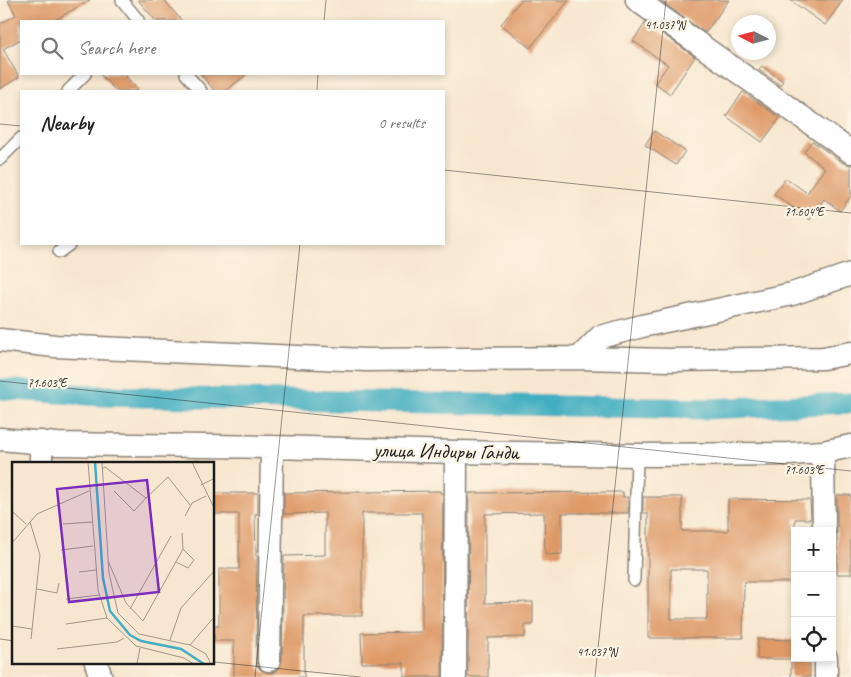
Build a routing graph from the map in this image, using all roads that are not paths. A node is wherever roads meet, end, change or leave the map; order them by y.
1 (122, 0) edge
2 (637, 0) edge
3 (137, 20) edge
4 (84, 75) edge
5 (187, 75) edge
6 (69, 90) edge
7 (200, 90) edge
8 (20, 139) edge
9 (851, 152) edge
10 (0, 159) edge
11 (69, 245) edge
12 (59, 252) dead end
13 (851, 274) edge
14 (0, 340) edge
15 (851, 353) edge
16 (579, 358) junction
17 (0, 439) edge
18 (272, 446) junction
19 (851, 446) edge
20 (456, 452) junction
21 (823, 452) junction
22 (41, 453) edge
23 (637, 455) junction
24 (824, 527) edge
25 (634, 580) dead end
26 (269, 660) dead end
27 (826, 662) edge
28 (96, 664) edge
29 (101, 677) edge
30 (456, 677) edge
31 (826, 677) edge

1 - 3 lane
2 - 9 street
4 - 6 lane
5 - 7 lane
8 - 10 lane
11 - 12 lane
13 - 16 street
14 - 16 street
15 - 16 street
17 - 22 street, улица Индиры Ганди
18 - 20 street, улица Индиры Ганди
18 - 22 street, улица Индиры Ганди
18 - 26 street
19 - 21 street, улица Индиры Ганди
20 - 23 street, улица Индиры Ганди
20 - 30 street
21 - 23 street, улица Индиры Ганди
21 - 24 street
23 - 25 lane
27 - 31 street
28 - 29 street

